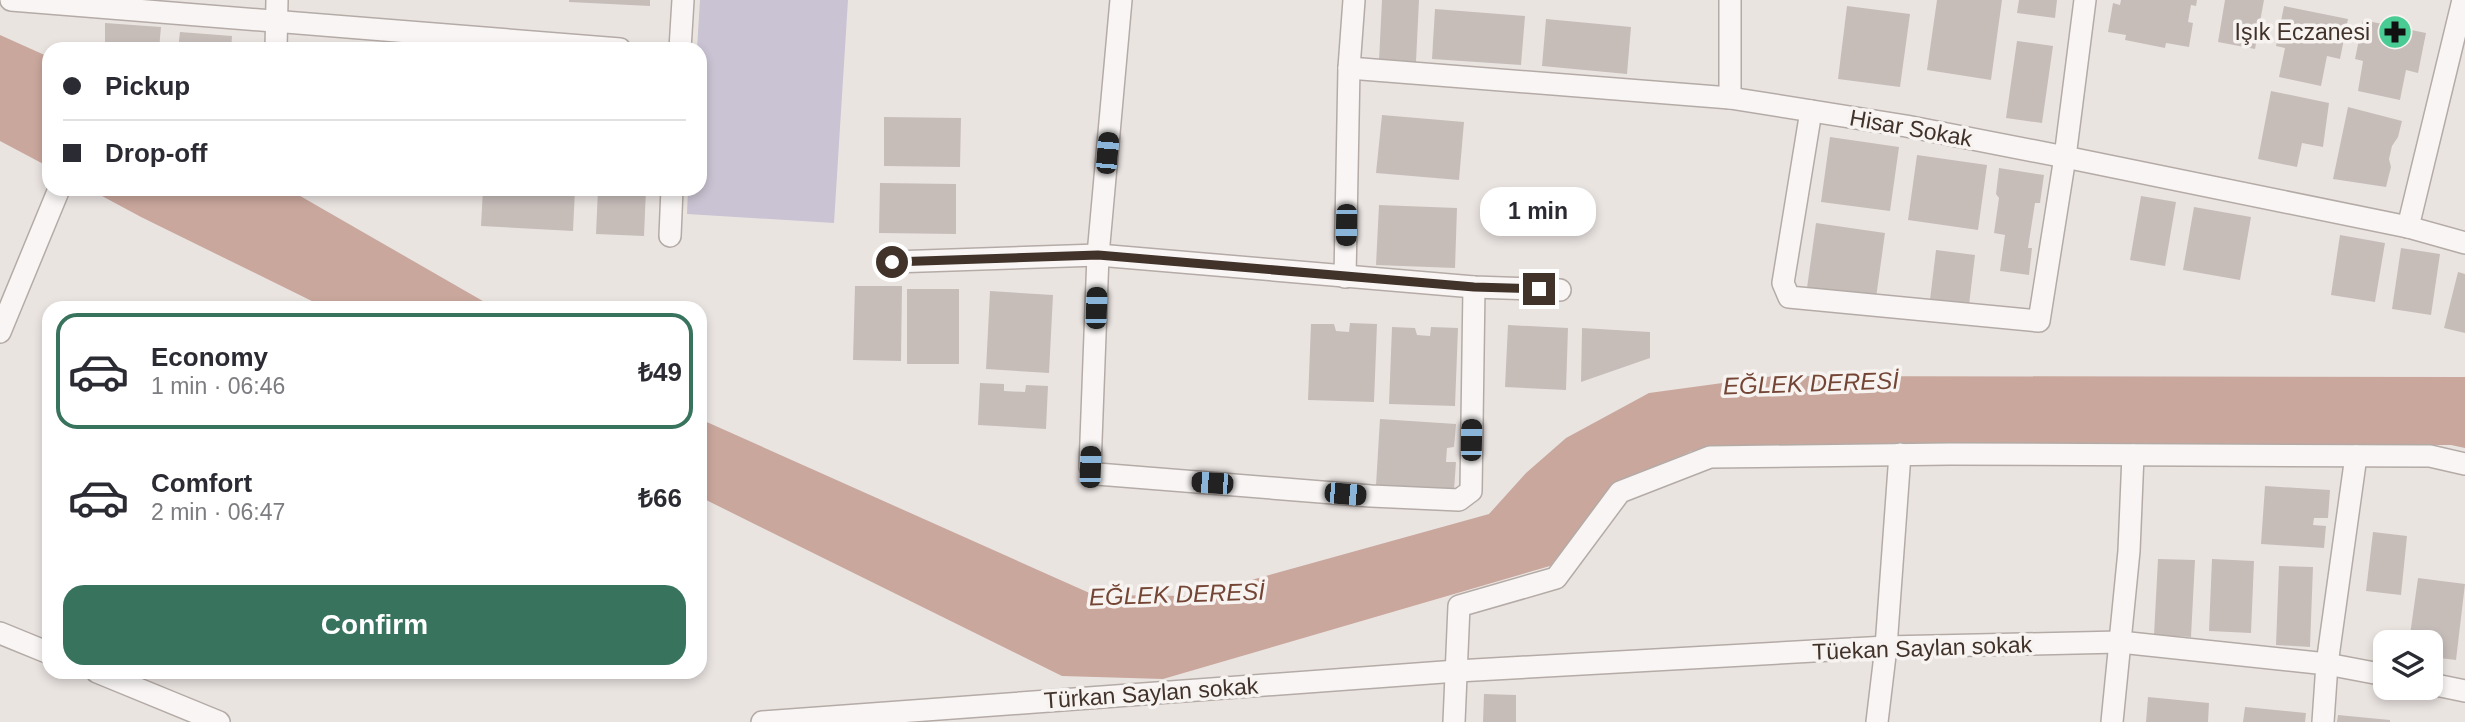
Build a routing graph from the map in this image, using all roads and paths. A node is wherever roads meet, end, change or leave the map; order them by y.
1 (11, 0) edge
2 (277, 0) edge
3 (682, 0) edge
4 (1121, 0) edge
5 (1354, 0) edge
6 (1730, 0) edge
7 (2085, 0) edge
8 (2463, 0) edge
9 (276, 22) junction
10 (276, 42) edge
11 (531, 42) edge
12 (680, 42) edge
13 (1349, 68) junction
14 (1730, 97) junction
15 (1811, 111) junction
16 (2065, 157) junction
17 (56, 196) edge
18 (672, 196) edge
19 (2408, 227) junction
20 (670, 236) dead end
21 (2465, 243) edge
22 (1098, 255) junction
23 (892, 262) dead end
24 (1345, 277) junction
25 (1474, 287) junction
26 (1560, 290) dead end
27 (0, 332) edge
28 (1900, 455) junction
29 (2133, 455) junction
30 (2356, 456) junction
31 (2465, 464) edge
32 (0, 633) edge
33 (2120, 642) junction
34 (1886, 647) junction
35 (42, 650) edge
36 (2327, 664) junction
37 (1457, 671) junction
38 (2373, 673) edge
39 (114, 679) edge
40 (2443, 686) edge
41 (2465, 691) edge
42 (219, 722) edge
43 (762, 722) edge
44 (1454, 722) edge
45 (1877, 722) edge
46 (2112, 722) edge
47 (2323, 722) edge

1 - 9 street
2 - 9 street
3 - 12 street
4 - 22 street
5 - 13 street
6 - 14 street
7 - 16 street
8 - 19 street
9 - 10 street
9 - 11 street
13 - 14 street, Hisar Sokak
13 - 24 street
14 - 15 street, Hisar Sokak
15 - 16 street, Hisar Sokak
15 - 16 street
16 - 19 street, Hisar Sokak
17 - 27 street
18 - 20 street
19 - 21 street, Hisar Sokak
22 - 23 street
22 - 24 street
22 - 25 street
24 - 25 street
25 - 26 street
28 - 29 street
28 - 34 street
28 - 37 street
29 - 30 street
29 - 33 street
30 - 31 street
30 - 36 street
32 - 35 street
33 - 34 street, Tüekan Saylan sokak
33 - 36 street, Tüekan Saylan sokak
33 - 46 street
34 - 37 street, Tüekan Saylan sokak
34 - 45 street
36 - 38 street, Tüekan Saylan sokak
36 - 47 street
37 - 43 street, Türkan Saylan sokak
37 - 44 street
39 - 42 street
40 - 41 street

